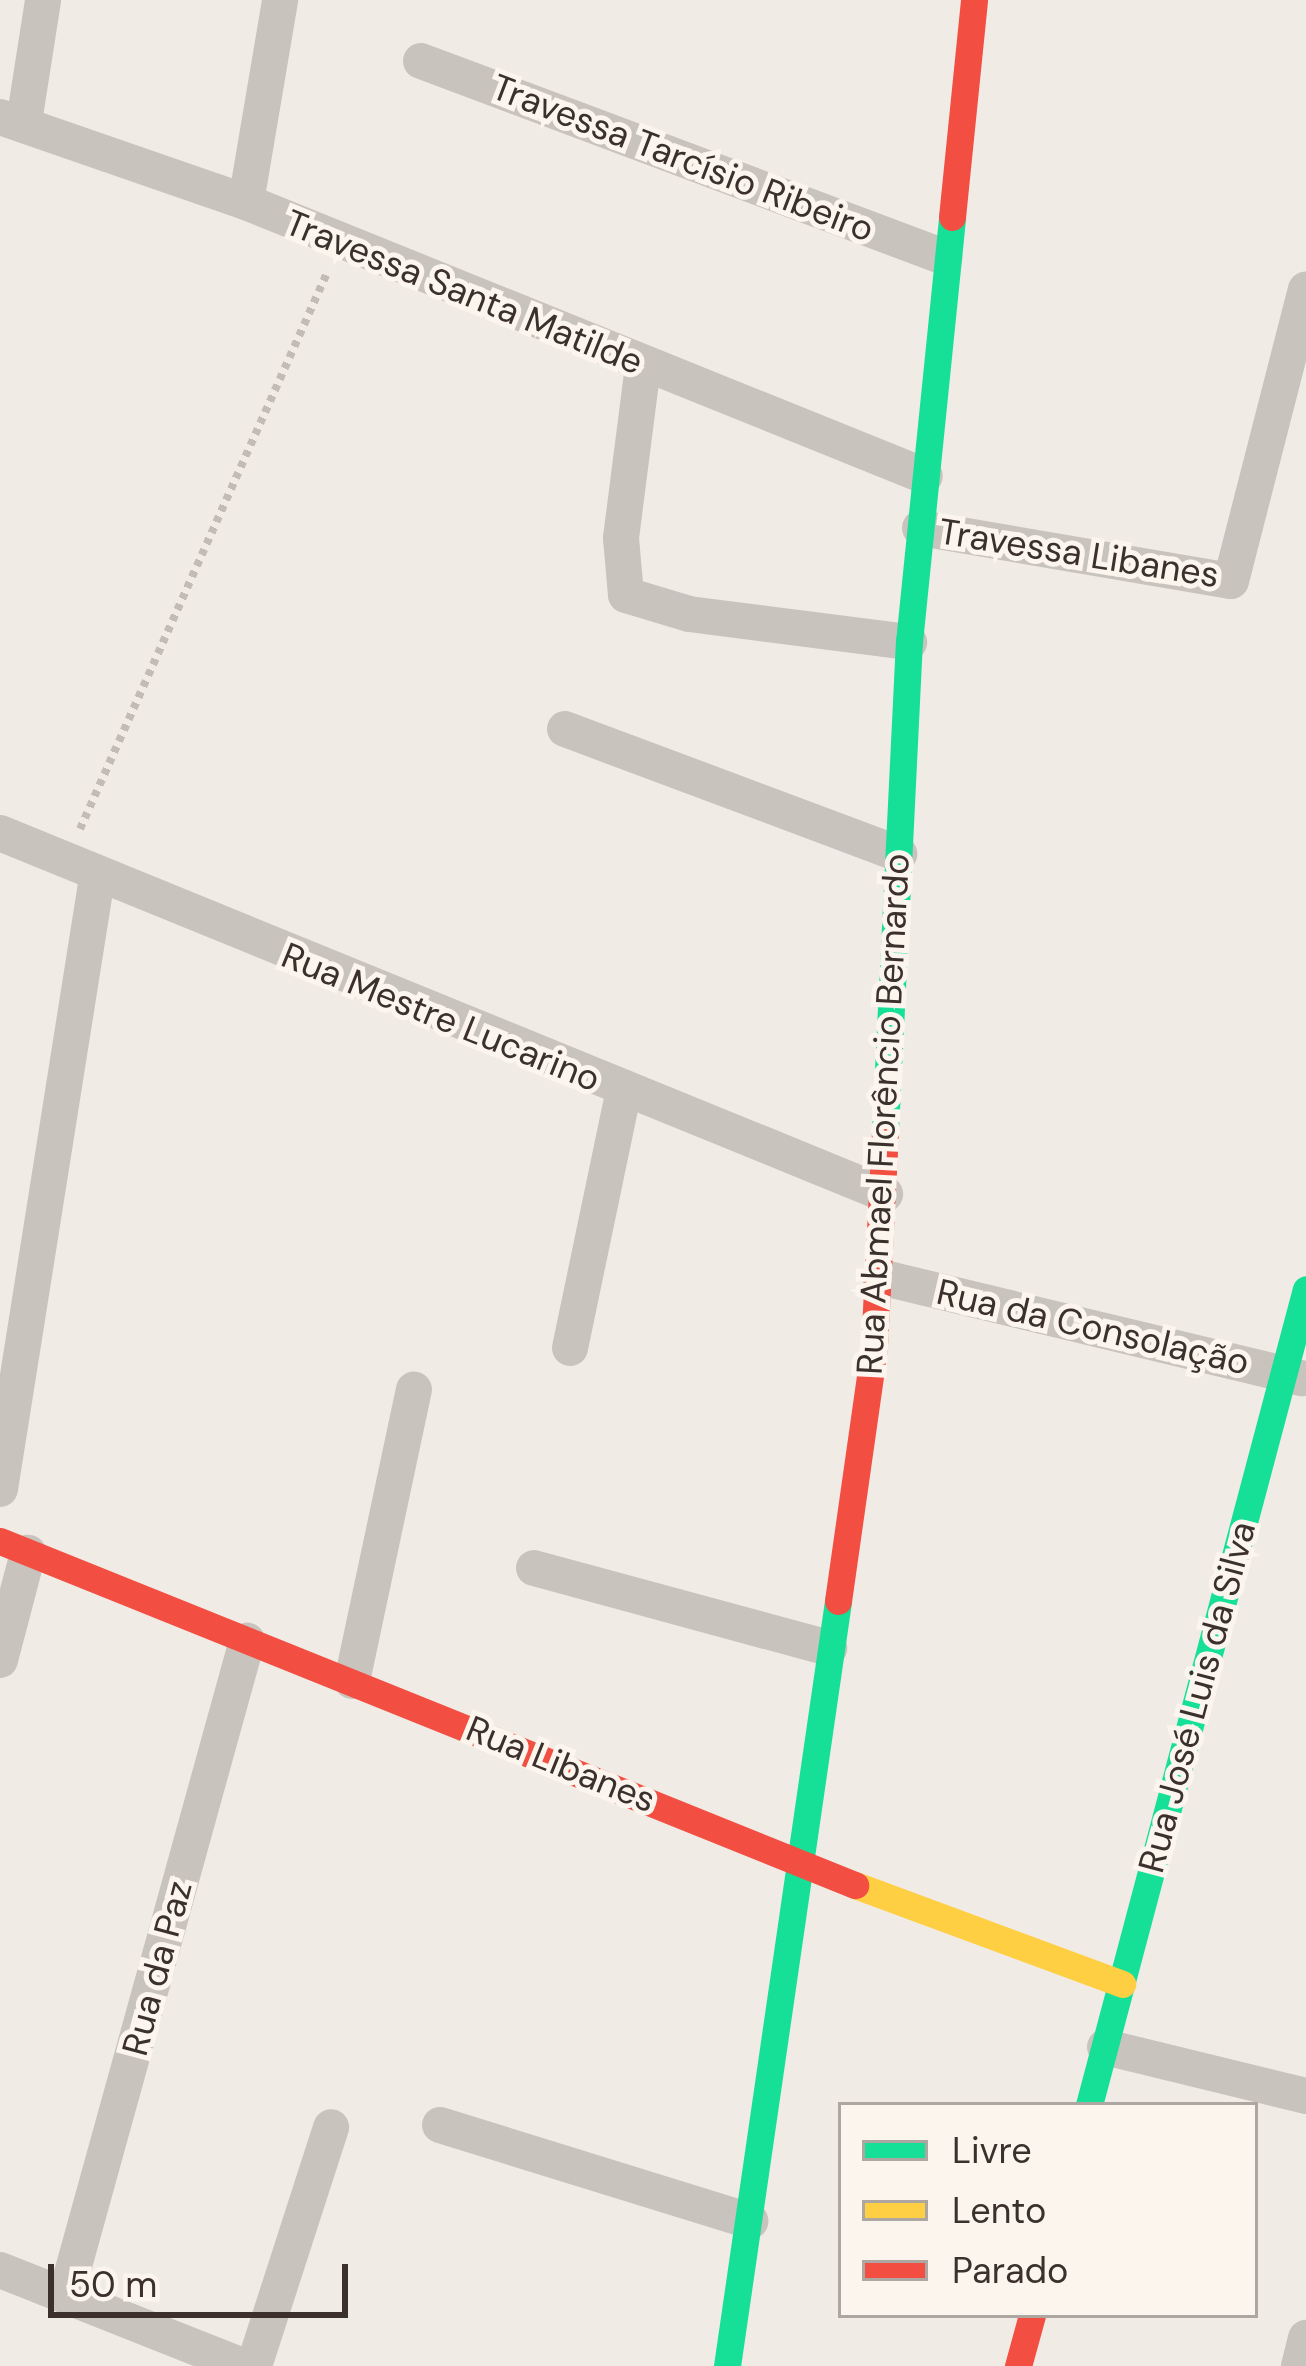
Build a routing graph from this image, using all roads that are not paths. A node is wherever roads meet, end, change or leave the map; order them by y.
1 (43, 0) edge
2 (280, 0) edge
3 (974, 0) edge
4 (421, 62) dead end
5 (12, 120) edge
6 (246, 202) junction
7 (944, 257) junction
8 (1306, 289) edge
9 (643, 366) junction
10 (925, 476) junction
11 (920, 528) junction
12 (910, 642) junction
13 (565, 729) dead end
14 (0, 833) edge
15 (898, 854) junction
16 (81, 871) junction
17 (624, 1089) junction
18 (885, 1194) junction
19 (880, 1277) junction
20 (1306, 1288) edge
21 (570, 1348) dead end
22 (1294, 1376) edge
23 (414, 1390) dead end
24 (0, 1489) edge
25 (14, 1547) edge
26 (534, 1568) dead end
27 (248, 1641) junction
28 (829, 1648) junction
29 (0, 1660) edge
30 (352, 1681) junction
31 (800, 1864) junction
32 (1122, 1984) junction
33 (1105, 2047) junction
34 (1306, 2096) edge
35 (1091, 2102) edge
36 (440, 2125) dead end
37 (331, 2127) dead end
38 (751, 2221) junction
39 (0, 2270) edge
40 (66, 2295) junction
41 (1031, 2318) edge
42 (1306, 2338) edge
43 (243, 2366) edge
44 (254, 2366) edge
45 (727, 2366) edge
46 (1018, 2366) edge
47 (1299, 2366) edge

1 - 5 street
2 - 6 street
3 - 7 street, Rua Abmael Florêncio Bernardo
4 - 7 street, Travessa Tarcísio Ribeiro
5 - 6 street, Travessa Santa Matilde
6 - 9 street, Travessa Santa Matilde
7 - 10 street, Rua Abmael Florêncio Bernardo
8 - 11 street, Travessa Libanes
9 - 10 street, Travessa Santa Matilde
9 - 12 street
10 - 11 street, Rua Abmael Florêncio Bernardo
11 - 12 street, Rua Abmael Florêncio Bernardo
12 - 15 street, Rua Abmael Florêncio Bernardo
13 - 15 street
14 - 16 street, Rua Mestre Lucarino
15 - 18 street, Rua Abmael Florêncio Bernardo
16 - 17 street, Rua Mestre Lucarino
16 - 24 street
17 - 18 street, Rua Mestre Lucarino
17 - 21 street
18 - 19 street, Rua Abmael Florêncio Bernardo
19 - 22 street, Rua da Consolação
19 - 28 street, Rua Abmael Florêncio Bernardo
20 - 22 street, Rua José Luis da Silva
22 - 32 street, Rua José Luis da Silva
23 - 30 street
25 - 27 street, Rua Libanes
25 - 29 street
26 - 28 street
27 - 30 street, Rua Libanes
27 - 40 street, Rua da Paz
28 - 31 street, Rua Abmael Florêncio Bernardo
30 - 31 street, Rua Libanes
31 - 32 street, Rua Libanes
31 - 38 street, Rua Abmael Florêncio Bernardo
32 - 33 street, Rua José Luis da Silva
33 - 34 street
33 - 35 street, Rua José Luis da Silva
36 - 38 street
37 - 44 street
38 - 45 street, Rua Abmael Florêncio Bernardo
39 - 40 street
40 - 43 street
41 - 46 street
42 - 47 street

